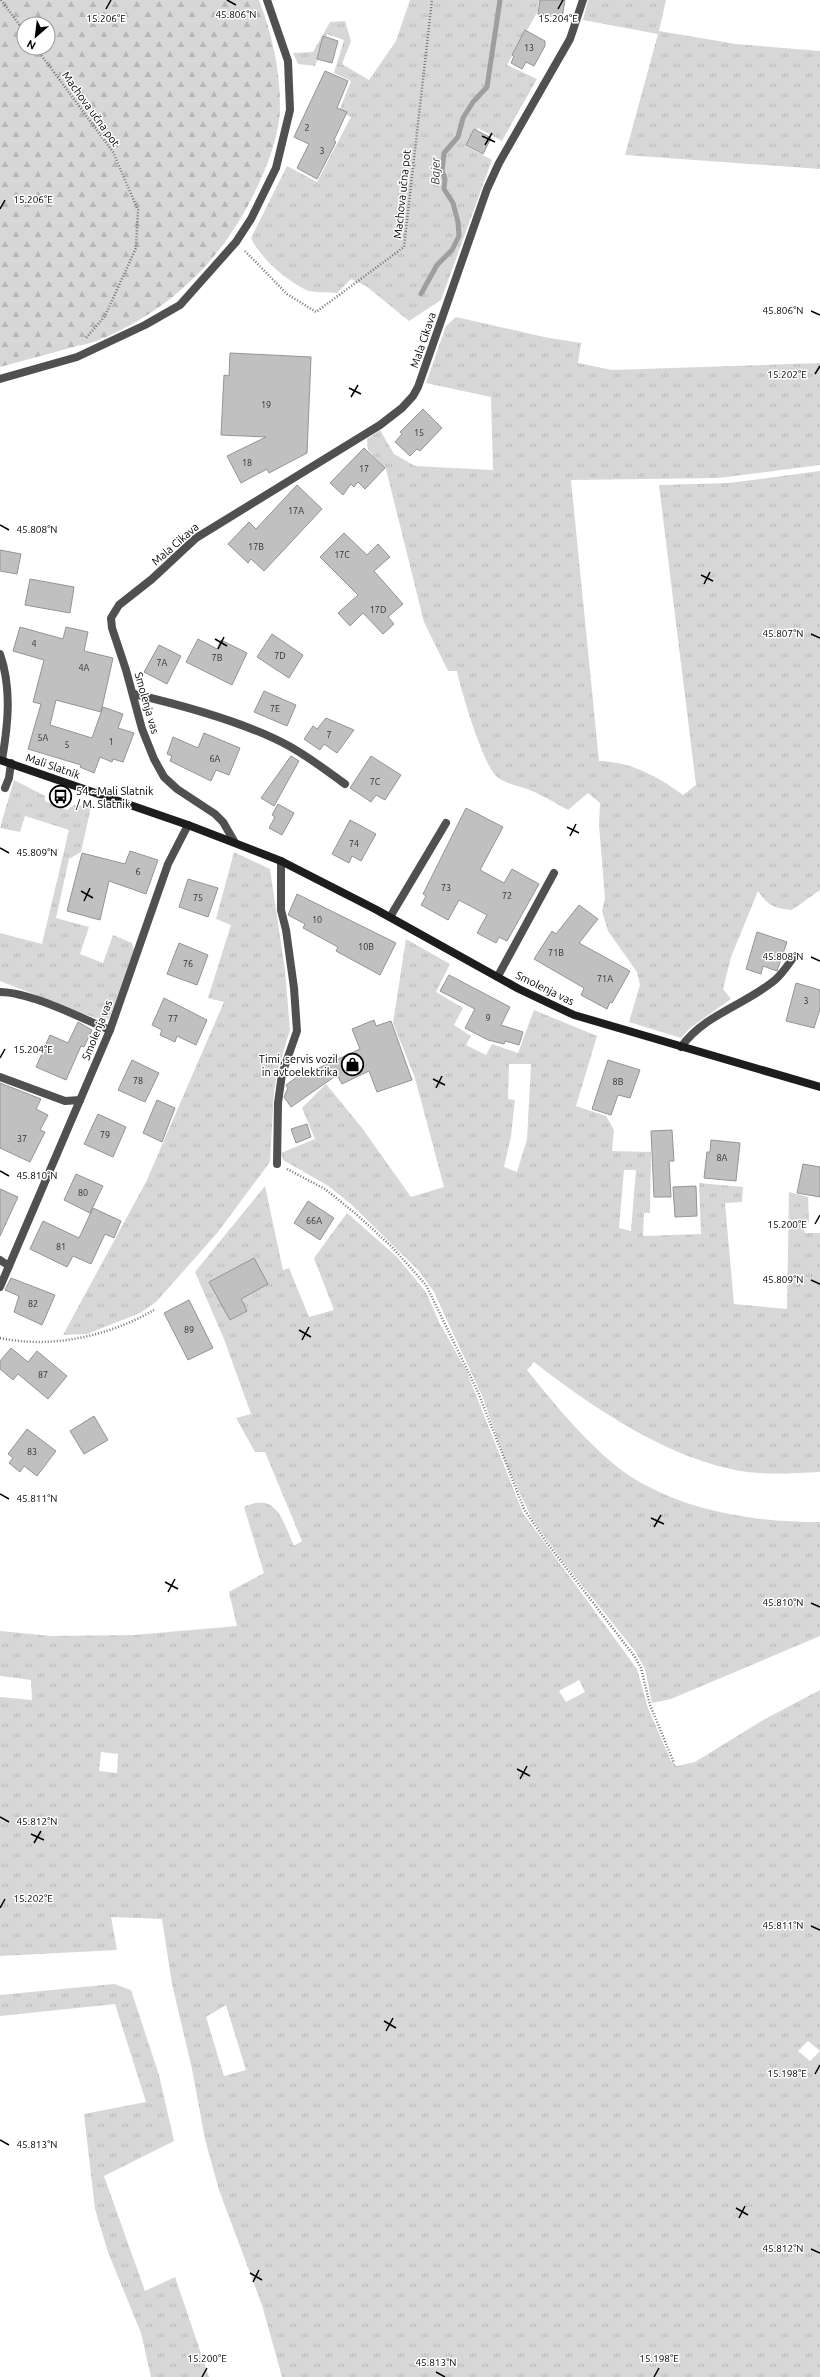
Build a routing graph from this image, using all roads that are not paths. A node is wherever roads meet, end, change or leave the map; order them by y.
1 (266, 0) edge
2 (582, 0) edge
3 (0, 379) edge
4 (152, 579) joint
5 (0, 654) edge
6 (134, 694) junction
7 (1, 760) edge
8 (11, 763) junction
9 (345, 784) dead end
10 (5, 788) dead end
11 (446, 823) dead end
12 (188, 824) junction
13 (234, 841) junction
14 (281, 861) junction
15 (554, 873) dead end
16 (390, 917) junction
17 (793, 958) dead end
18 (498, 976) junction
19 (0, 992) edge
20 (110, 1030) junction
21 (681, 1047) junction
22 (0, 1077) edge
23 (820, 1087) edge
24 (80, 1100) junction
25 (277, 1164) road end
26 (0, 1260) edge
27 (9, 1266) junction
28 (0, 1287) edge

1 - 3 street
2 - 4 street, Mala Cikava
4 - 6 street, Smolenja vas
5 - 7 street, Mali Slatnik
6 - 9 street
6 - 13 street, Smolenja vas
7 - 8 main road, Mali Slatnik
8 - 10 street
8 - 12 main road, Mali Slatnik
11 - 16 street
12 - 13 main road, Smolenja vas
12 - 20 street, Smolenja vas
13 - 14 main road, Smolenja vas
14 - 16 main road, Smolenja vas
14 - 25 street
15 - 18 street
16 - 18 main road, Smolenja vas
17 - 21 street
18 - 21 main road, Smolenja vas
19 - 20 street
20 - 24 street, Smolenja vas
21 - 23 main road, Smolenja vas
22 - 24 street
24 - 27 street, Smolenja vas
26 - 27 street
27 - 28 street, Smolenja vas

